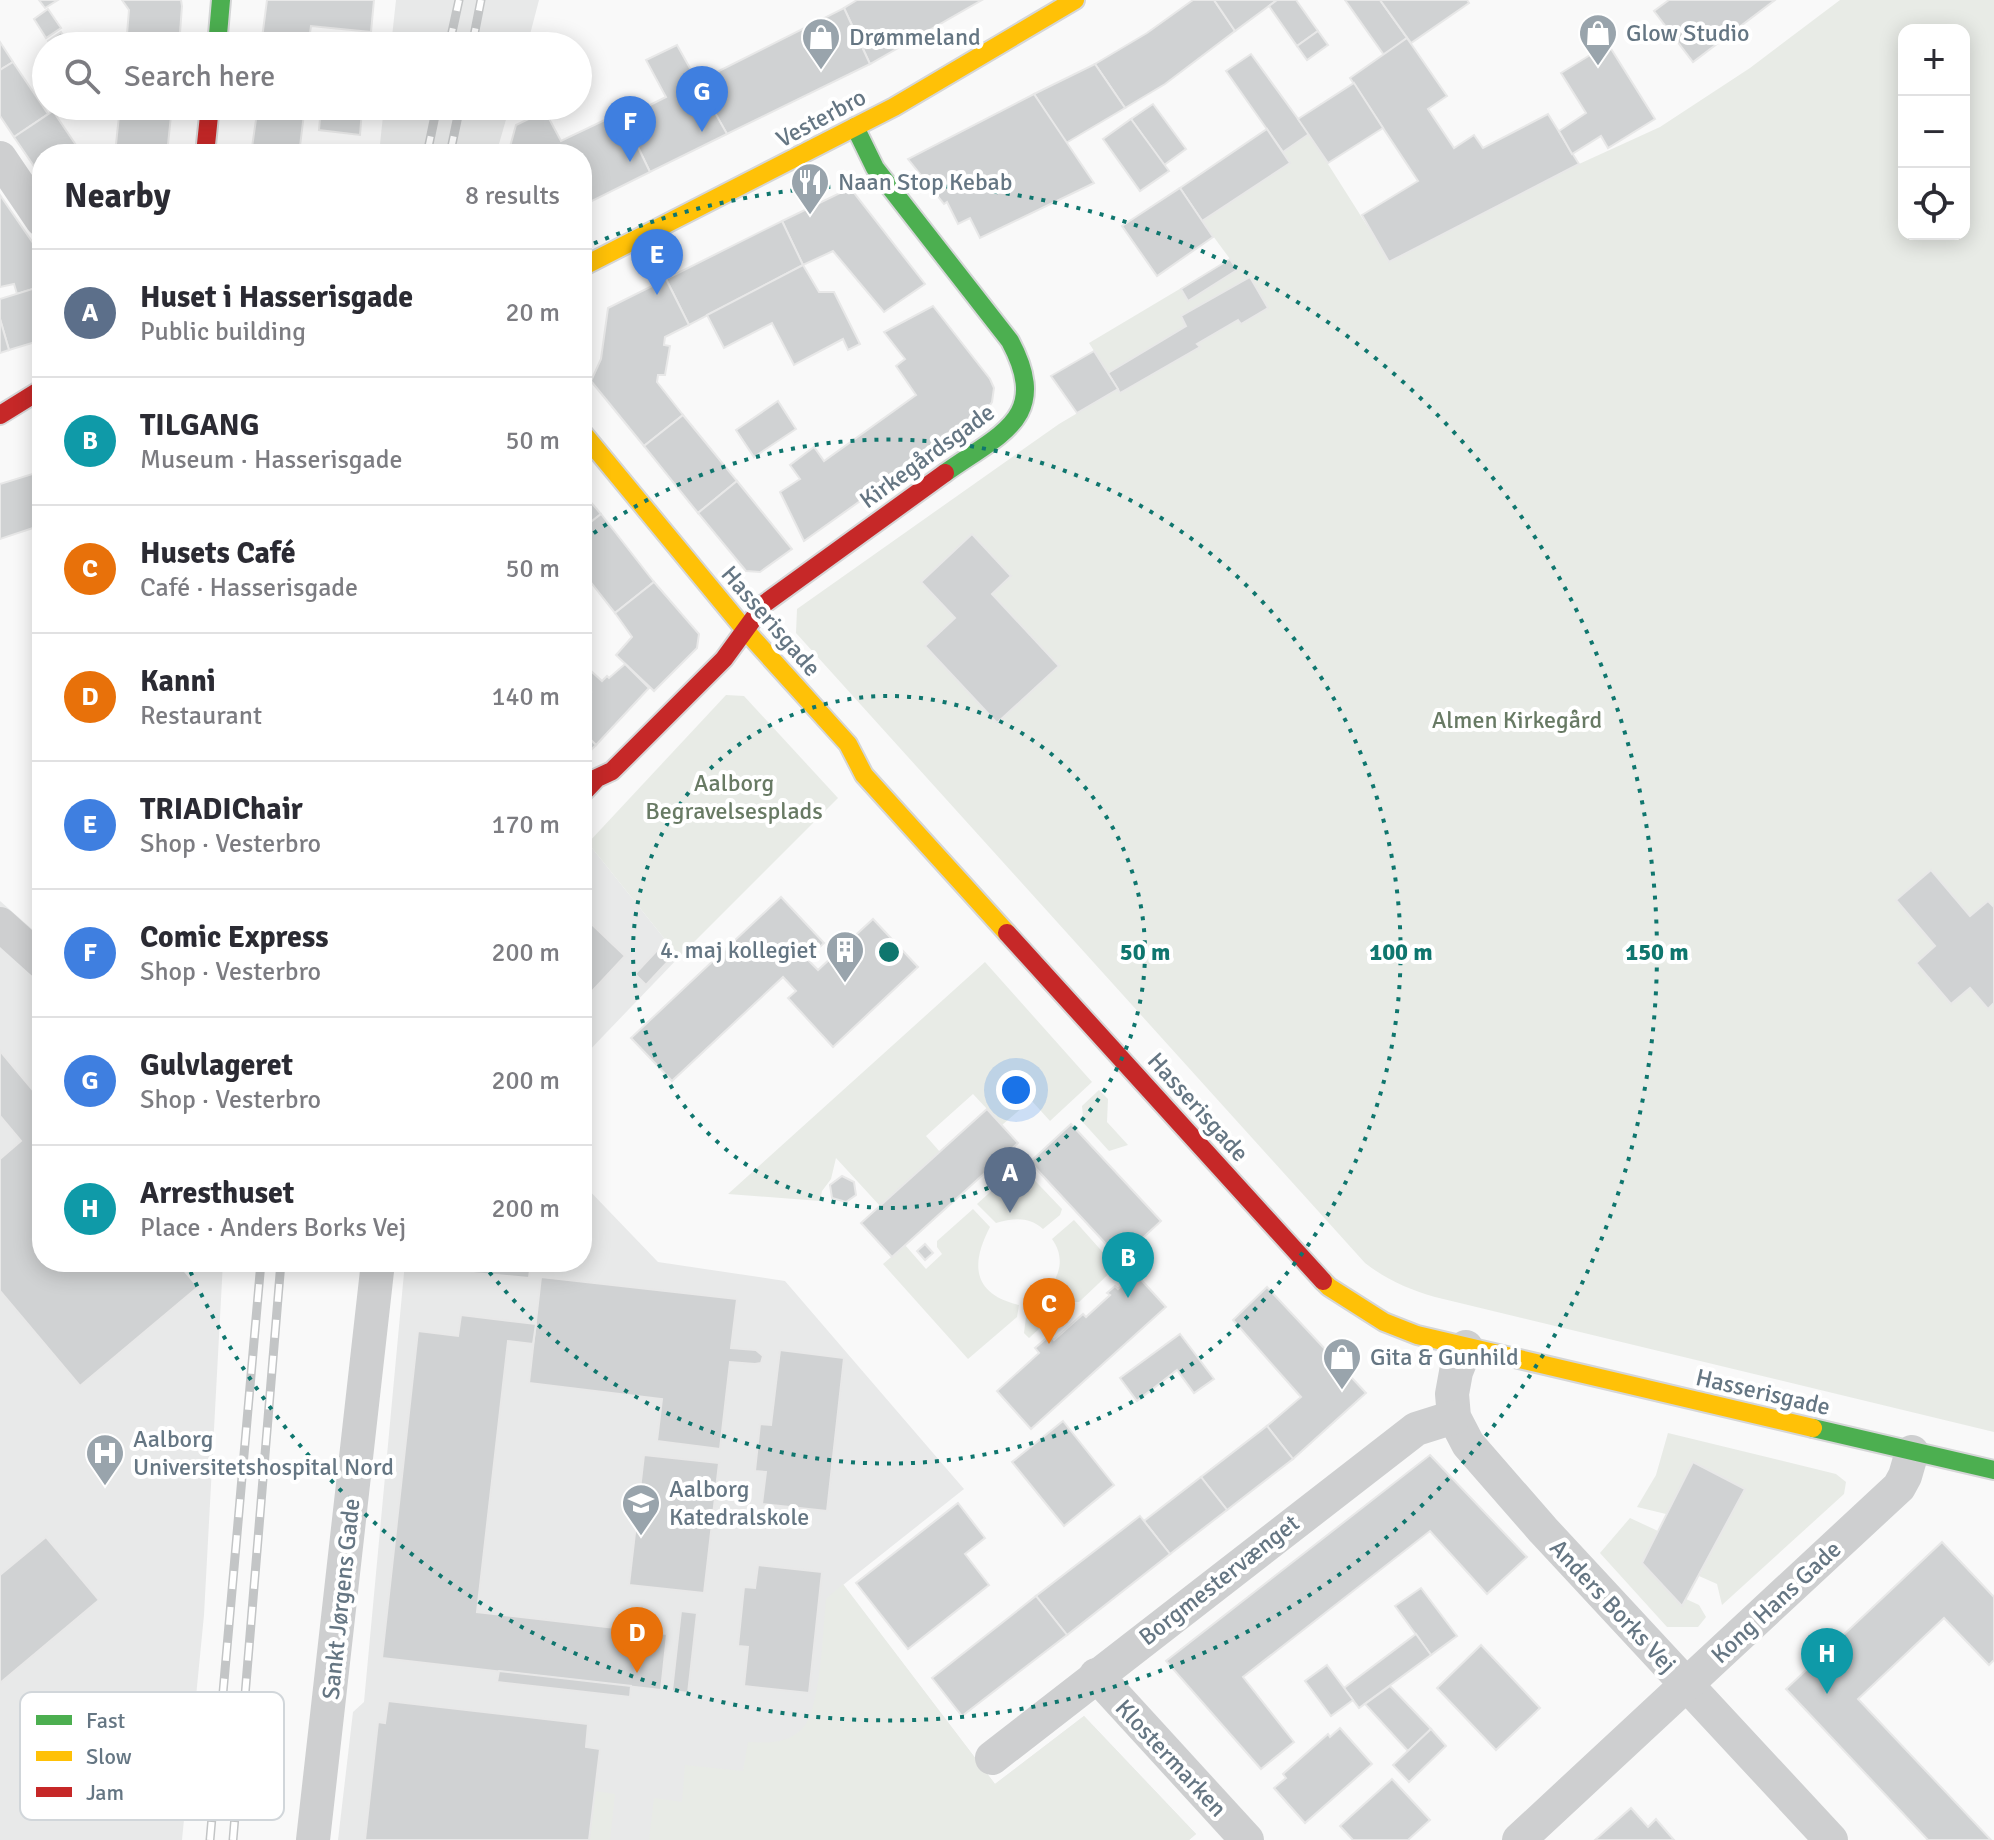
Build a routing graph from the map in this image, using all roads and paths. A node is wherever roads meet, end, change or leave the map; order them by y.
1 (221, 0) edge
2 (1075, 0) edge
3 (1041, 10) edge
4 (218, 32) edge
5 (209, 120) edge
6 (855, 127) junction
7 (206, 144) edge
8 (0, 158) edge
9 (32, 205) edge
10 (592, 262) edge
11 (32, 398) edge
12 (5, 422) edge
13 (592, 444) edge
14 (746, 631) junction
15 (592, 783) edge
16 (0, 924) edge
17 (32, 953) edge
18 (377, 1272) edge
19 (1466, 1347) junction
20 (1454, 1417) junction
21 (1912, 1452) junction
22 (1994, 1470) edge
23 (1096, 1675) junction
24 (1687, 1685) junction
25 (992, 1758) dead end
26 (313, 1840) edge
27 (1247, 1840) edge
28 (1519, 1840) edge
29 (1831, 1840) edge

1 - 4 street
2 - 3 street, Vesterbro
3 - 6 street, Vesterbro
5 - 7 street
6 - 10 street, Vesterbro
6 - 14 street, Kirkegårdsgade
8 - 9 street
11 - 12 street
13 - 14 street, Hasserisgade
14 - 15 street
14 - 19 street, Hasserisgade
16 - 17 street
18 - 26 street, Sankt Jørgens Gade
19 - 20 street
19 - 21 street, Hasserisgade
20 - 23 street, Borgmestervænget
20 - 24 street, Anders Borks Vej
21 - 22 street, Hasserisgade
21 - 24 street, Kong Hans Gade
23 - 25 street, Borgmestervænget
23 - 27 street, Klostermarken
24 - 28 street, Kong Hans Gade
24 - 29 street, Anders Borks Vej

